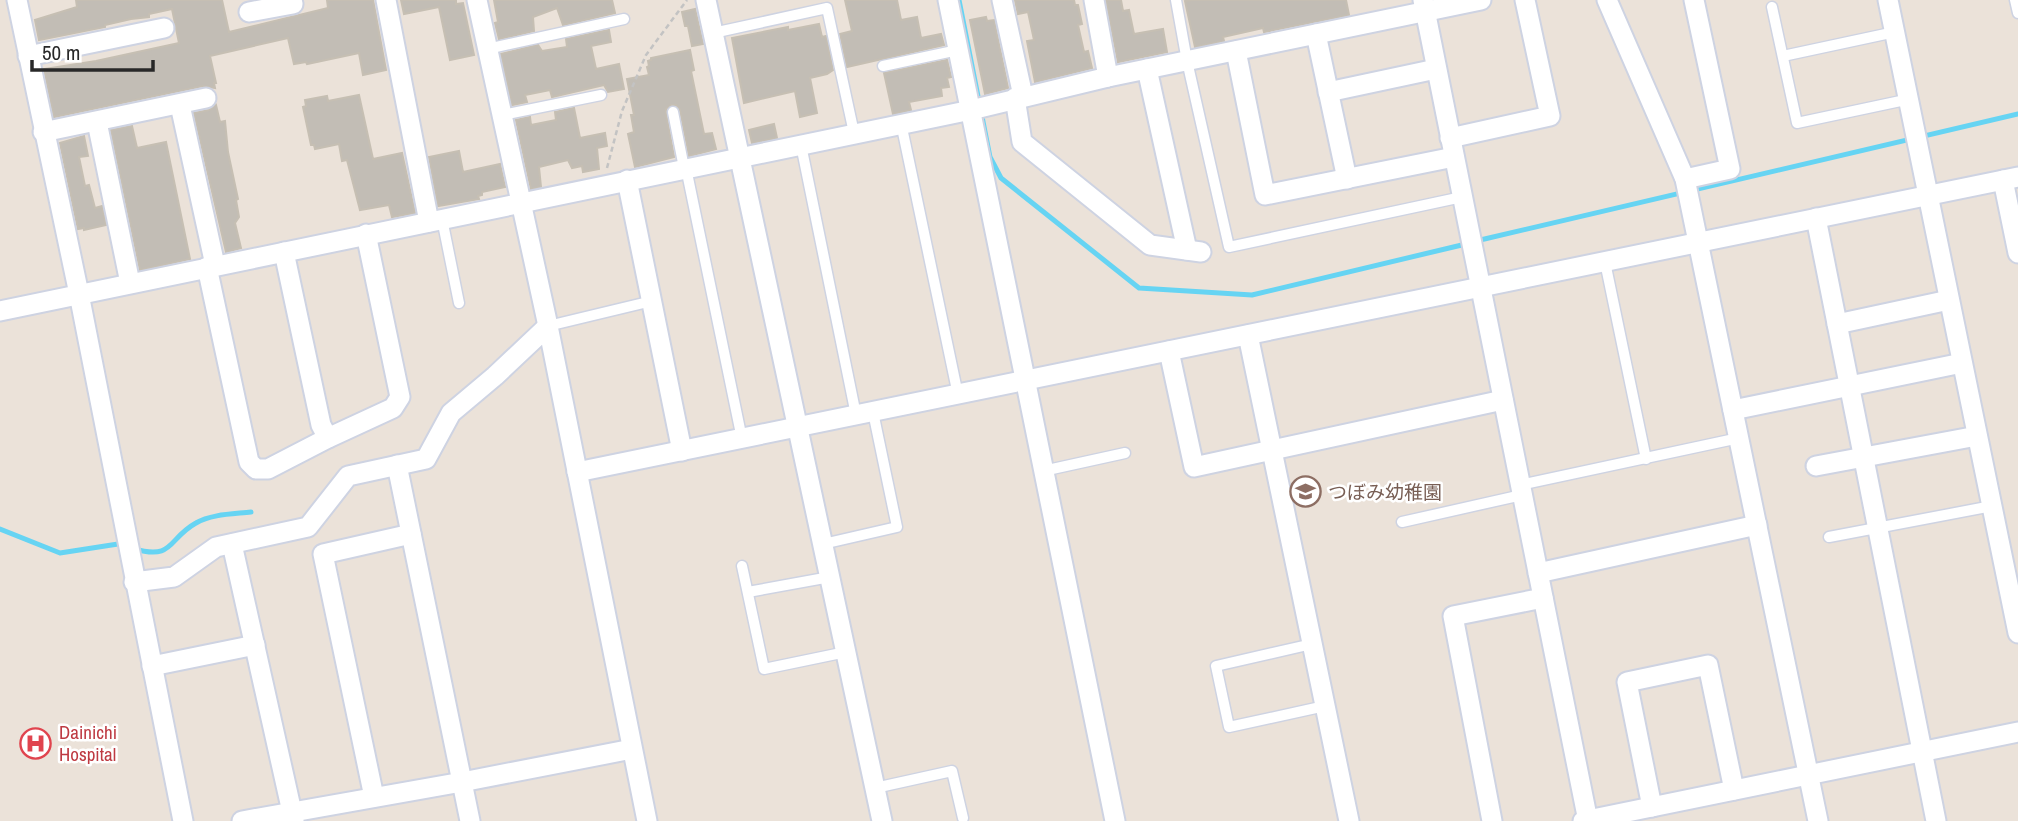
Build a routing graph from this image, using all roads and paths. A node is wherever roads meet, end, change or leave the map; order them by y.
1 (17, 0) edge
2 (292, 0) edge
3 (386, 0) edge
4 (477, 0) edge
5 (687, 0) edge
6 (706, 0) edge
7 (948, 0) edge
8 (1002, 0) edge
9 (1094, 0) edge
10 (1176, 0) edge
11 (1481, 0) edge
12 (1525, 0) edge
13 (1607, 0) edge
14 (1694, 0) edge
15 (1888, 0) edge
16 (2015, 0) edge
17 (1424, 6) edge
18 (1772, 6) dead end
19 (249, 12) dead end
20 (2018, 13) edge
21 (624, 19) dead end
22 (164, 28) dead end
23 (1896, 32) junction
24 (713, 33) junction
25 (1316, 34) junction
26 (487, 49) junction
27 (958, 50) junction
28 (1236, 51) junction
29 (28, 56) junction
30 (1783, 56) junction
31 (1186, 61) junction
32 (883, 66) dead end
33 (1147, 69) junction
34 (1436, 69) junction
35 (1108, 77) junction
36 (1328, 92) junction
37 (601, 95) dead end
38 (1019, 97) junction
39 (206, 98) dead end
40 (1910, 99) junction
41 (180, 105) junction
42 (977, 108) junction
43 (673, 112) dead end
44 (502, 115) junction
45 (97, 122) junction
46 (901, 123) junction
47 (43, 132) junction
48 (854, 133) junction
49 (801, 145) junction
50 (1452, 147) junction
51 (740, 157) junction
52 (685, 168) junction
53 (2011, 178) edge
54 (1347, 179) junction
55 (1685, 179) junction
56 (627, 180) junction
57 (602, 185) junction
58 (1927, 196) junction
59 (1462, 197) junction
60 (519, 201) junction
61 (1816, 218) junction
62 (435, 221) junction
63 (366, 234) junction
64 (1698, 243) junction
65 (284, 251) junction
66 (2018, 253) edge
67 (1605, 262) junction
68 (211, 266) junction
69 (130, 282) junction
70 (1480, 287) junction
71 (79, 294) junction
72 (1949, 300) junction
73 (652, 301) junction
74 (460, 303) dead end
75 (0, 310) edge
76 (1837, 324) junction
77 (548, 326) junction
78 (1248, 335) junction
79 (1169, 351) junction
80 (1962, 363) junction
81 (1024, 381) junction
82 (1849, 386) junction
83 (958, 395) junction
84 (1503, 400) junction
85 (1733, 410) junction
86 (865, 414) junction
87 (798, 427) junction
88 (1977, 436) junction
89 (328, 438) junction
90 (1739, 438) junction
91 (742, 439) junction
92 (1272, 450) junction
93 (682, 451) junction
94 (1125, 453) dead end
95 (1863, 457) junction
96 (1646, 459) junction
97 (397, 465) junction
98 (1816, 466) dead end
99 (1043, 471) junction
100 (577, 472) junction
101 (1521, 490) junction
102 (1992, 506) junction
103 (1402, 522) dead end
104 (1757, 525) junction
105 (1877, 527) junction
106 (411, 534) junction
107 (1829, 537) dead end
108 (232, 544) junction
109 (823, 544) junction
110 (742, 566) dead end
111 (2012, 572) edge
112 (1538, 573) junction
113 (830, 577) junction
114 (134, 582) junction
115 (748, 592) junction
116 (1543, 598) junction
117 (2018, 633) edge
118 (1312, 644) junction
119 (255, 645) junction
120 (846, 652) junction
121 (152, 666) junction
122 (1325, 706) junction
123 (2018, 732) edge
124 (632, 749) junction
125 (1921, 752) junction
126 (1808, 775) junction
127 (462, 782) junction
128 (875, 788) junction
129 (1734, 790) junction
130 (374, 797) junction
131 (1652, 807) junction
132 (293, 816) edge
133 (963, 818) dead end
134 (183, 821) edge
135 (242, 821) edge
136 (470, 821) edge
137 (647, 821) edge
138 (882, 821) edge
139 (1115, 821) edge
140 (1349, 821) edge
141 (1492, 821) edge
142 (1586, 821) edge
143 (1818, 821) edge
144 (1936, 821) edge

1 - 29 street
2 - 19 street
3 - 62 street
4 - 26 street
5 - 57 path
6 - 24 street
7 - 27 street
8 - 38 street
9 - 35 street
10 - 31 lane
11 - 17 street
12 - 50 street
13 - 55 street
14 - 55 street
15 - 23 street
16 - 20 lane
17 - 25 street
17 - 34 street
18 - 30 lane
21 - 26 lane
22 - 29 street
23 - 30 lane
23 - 40 street
24 - 48 lane
24 - 51 street
25 - 28 street
25 - 36 street
26 - 44 street
27 - 32 lane
27 - 42 street
28 - 31 street
28 - 54 street
29 - 47 street
30 - 40 lane
31 - 33 street
31 - 59 lane
33 - 35 street
33 - 38 street
34 - 36 street
34 - 50 street
35 - 38 street
36 - 54 street
37 - 44 lane
38 - 42 street
39 - 41 street
40 - 58 street
41 - 45 street
41 - 68 street
42 - 46 street
42 - 81 street
43 - 52 lane
44 - 60 street
45 - 47 street
45 - 69 street
46 - 48 street
46 - 83 lane
47 - 71 street
48 - 49 street
49 - 51 street
49 - 86 lane
50 - 54 street
50 - 59 street
51 - 52 street
51 - 87 street
52 - 56 street
52 - 91 lane
53 - 58 street
53 - 66 street
55 - 64 street
56 - 57 street
56 - 73 street
57 - 60 street
58 - 61 street
58 - 72 street
59 - 70 street
60 - 62 street
60 - 77 street
61 - 64 street
61 - 76 street
62 - 63 street
62 - 74 lane
63 - 65 street
63 - 89 street
64 - 67 street
64 - 85 street
65 - 68 street
65 - 89 street
67 - 70 street
67 - 96 lane
68 - 69 street
68 - 89 street
69 - 71 street
70 - 78 street
70 - 84 street
71 - 75 street
71 - 114 street
72 - 76 street
72 - 80 street
73 - 77 lane
73 - 93 street
76 - 82 street
77 - 97 street
77 - 100 street
78 - 79 street
78 - 92 street
79 - 81 street
79 - 92 street
80 - 82 street
80 - 88 street
81 - 83 street
81 - 99 street
82 - 85 street
82 - 95 street
83 - 86 street
84 - 92 street
84 - 101 street
85 - 90 street
86 - 87 street
86 - 109 lane
87 - 91 street
87 - 109 street
88 - 95 street
88 - 102 street
90 - 96 lane
90 - 104 street
91 - 93 street
92 - 118 street
93 - 100 street
94 - 99 lane
95 - 98 street
95 - 105 street
96 - 101 lane
97 - 106 street
97 - 108 street
99 - 139 street
100 - 124 street
101 - 103 lane
101 - 112 street
102 - 105 lane
102 - 111 street
104 - 112 street
104 - 126 street
105 - 107 lane
105 - 125 street
106 - 127 street
106 - 130 street
108 - 114 street
108 - 119 street
109 - 113 street
110 - 115 lane
111 - 117 street
112 - 116 street
113 - 115 lane
113 - 120 street
114 - 121 street
115 - 120 lane
116 - 141 street
116 - 142 street
118 - 122 street
118 - 122 lane
119 - 121 street
119 - 132 street
120 - 128 street
121 - 134 street
122 - 140 street
123 - 125 street
124 - 127 street
124 - 137 street
125 - 126 street
125 - 144 street
126 - 129 street
126 - 143 street
127 - 130 street
127 - 136 street
128 - 133 lane
128 - 138 street
129 - 131 street
129 - 131 street
130 - 132 street
131 - 142 street
132 - 135 street

